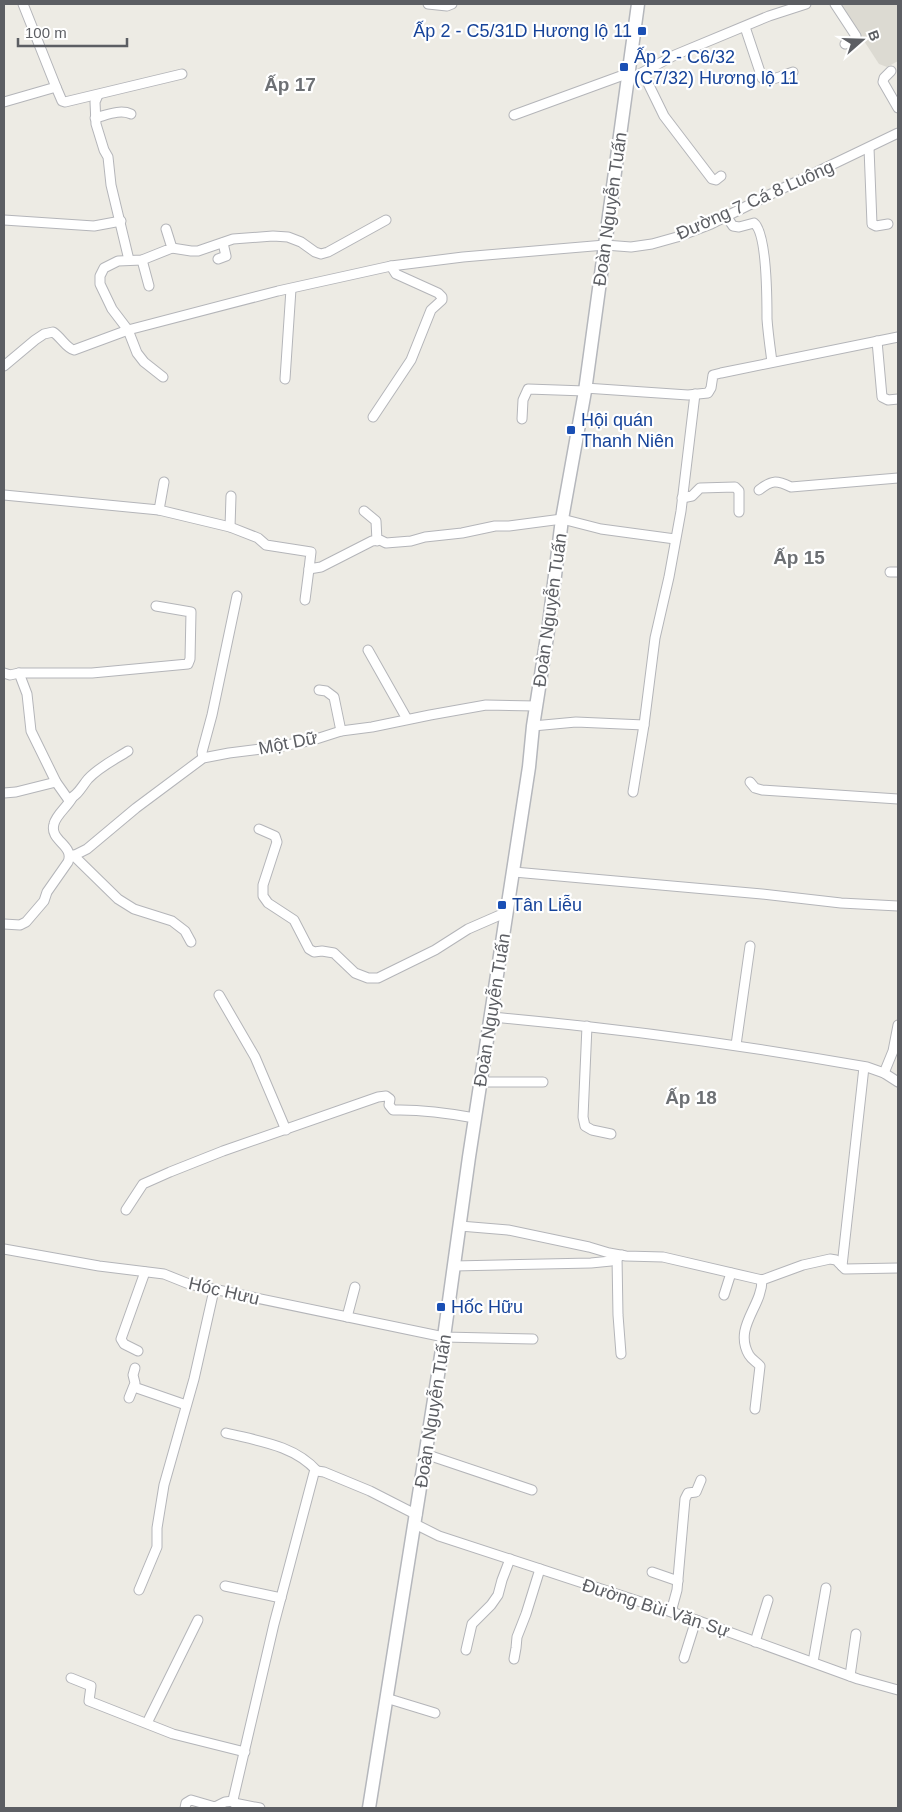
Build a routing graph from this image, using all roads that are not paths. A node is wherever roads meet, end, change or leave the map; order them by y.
1 (23, 4) edge
2 (428, 4) edge
3 (452, 4) edge
4 (638, 4) edge
5 (806, 4) edge
6 (835, 4) edge
7 (745, 27) junction
8 (845, 44) dead end
9 (891, 71) dead end
10 (793, 72) dead end
11 (642, 73) junction
12 (182, 74) dead end
13 (628, 77) junction
14 (56, 87) junction
15 (98, 95) junction
16 (4, 102) edge
17 (898, 108) edge
18 (131, 114) dead end
19 (514, 115) dead end
20 (96, 118) junction
21 (898, 133) edge
22 (869, 148) junction
23 (721, 176) dead end
24 (726, 216) junction
25 (4, 220) edge
26 (386, 220) dead end
27 (121, 221) junction
28 (888, 224) dead end
29 (166, 229) dead end
30 (223, 243) junction
31 (606, 246) junction
32 (172, 248) junction
33 (218, 259) dead end
34 (129, 260) junction
35 (142, 260) junction
36 (391, 266) junction
37 (149, 286) dead end
38 (291, 289) junction
39 (128, 330) junction
40 (898, 337) edge
41 (877, 341) junction
42 (772, 362) junction
43 (4, 366) edge
44 (163, 377) dead end
45 (285, 379) dead end
46 (585, 389) junction
47 (695, 394) junction
48 (898, 399) edge
49 (373, 417) dead end
50 (522, 419) dead end
51 (898, 478) edge
52 (164, 482) dead end
53 (759, 490) dead end
54 (4, 495) edge
55 (231, 496) dead end
56 (682, 498) junction
57 (159, 510) junction
58 (364, 511) dead end
59 (739, 512) dead end
60 (562, 519) junction
61 (230, 527) junction
62 (676, 538) junction
63 (376, 541) junction
64 (310, 569) junction
65 (237, 596) dead end
66 (305, 600) dead end
67 (156, 606) dead end
68 (368, 650) dead end
69 (4, 673) edge
70 (19, 673) junction
71 (319, 690) dead end
72 (536, 706) junction
73 (407, 720) junction
74 (533, 726) junction
75 (644, 726) junction
76 (341, 731) junction
77 (128, 751) dead end
78 (203, 758) junction
79 (56, 782) junction
80 (750, 782) dead end
81 (633, 792) dead end
82 (4, 793) edge
83 (72, 798) junction
84 (898, 799) edge
85 (259, 829) dead end
86 (72, 856) junction
87 (514, 872) junction
88 (898, 906) edge
89 (507, 912) junction
90 (4, 924) edge
91 (192, 942) dead end
92 (750, 946) dead end
93 (219, 995) dead end
94 (491, 1017) junction
95 (898, 1025) edge
96 (587, 1026) junction
97 (736, 1045) junction
98 (864, 1067) junction
99 (884, 1073) junction
100 (481, 1082) junction
101 (543, 1082) dead end
102 (898, 1082) edge
103 (475, 1118) junction
104 (286, 1130) junction
105 (611, 1134) dead end
106 (126, 1210) dead end
107 (460, 1226) junction
108 (4, 1249) edge
109 (620, 1256) junction
110 (454, 1266) junction
111 (842, 1266) junction
112 (898, 1268) edge
113 (145, 1272) junction
114 (731, 1273) junction
115 (762, 1280) junction
116 (355, 1286) dead end
117 (214, 1290) junction
118 (724, 1295) dead end
119 (347, 1317) junction
120 (444, 1337) junction
121 (532, 1339) dead end
122 (138, 1351) dead end
123 (621, 1354) dead end
124 (135, 1368) dead end
125 (134, 1386) junction
126 (129, 1398) dead end
127 (186, 1405) junction
128 (754, 1409) dead end
129 (226, 1433) dead end
130 (425, 1454) junction
131 (317, 1471) junction
132 (701, 1480) dead end
133 (532, 1490) dead end
134 (416, 1520) junction
135 (510, 1559) junction
136 (540, 1569) junction
137 (652, 1572) dead end
138 (678, 1581) junction
139 (225, 1586) dead end
140 (826, 1588) dead end
141 (139, 1590) dead end
142 (281, 1598) junction
143 (768, 1600) dead end
144 (671, 1612) junction
145 (198, 1620) dead end
146 (696, 1620) junction
147 (856, 1634) dead end
148 (755, 1642) junction
149 (466, 1650) dead end
150 (514, 1658) dead end
151 (684, 1658) dead end
152 (813, 1662) junction
153 (850, 1676) junction
154 (72, 1678) dead end
155 (898, 1690) edge
156 (386, 1698) junction
157 (435, 1713) dead end
158 (148, 1721) dead end
159 (245, 1752) junction
160 (233, 1801) junction
161 (185, 1808) edge
162 (260, 1808) edge
163 (369, 1808) edge

1 - 14 street
2 - 3 street
4 - 13 main road, Đoàn Nguyễn Tuấn
5 - 7 street
6 - 8 street
7 - 10 street
7 - 11 street
9 - 17 street
11 - 13 street
11 - 23 street
12 - 15 street
13 - 19 street
13 - 31 main road, Đoàn Nguyễn Tuấn
14 - 15 street
14 - 16 street
15 - 20 street
18 - 20 street
20 - 27 street
21 - 22 street, Đường 7 Cá 8 Luông
22 - 24 street, Đường 7 Cá 8 Luông
22 - 28 street
24 - 31 street, Đường 7 Cá 8 Luông
24 - 42 street
25 - 27 street
26 - 30 street
27 - 34 street
29 - 32 street
30 - 32 street
30 - 33 street
31 - 36 street, Đường 7 Cá 8 Luông
31 - 46 main road, Đoàn Nguyễn Tuấn
32 - 35 street
34 - 35 street
34 - 39 street
35 - 37 street
36 - 38 street, Đường 7 Cá 8 Luông
36 - 49 street
38 - 39 street, Đường 7 Cá 8 Luông
38 - 45 street
39 - 43 street, Đường 7 Cá 8 Luông
39 - 44 street
40 - 41 street
41 - 42 street
41 - 48 street
42 - 47 street
46 - 47 street
46 - 50 street
46 - 60 main road, Đoàn Nguyễn Tuấn
47 - 56 street
51 - 53 street
52 - 57 street
54 - 57 street
55 - 61 street
56 - 59 street
56 - 62 street
57 - 61 street
58 - 63 street
60 - 62 street
60 - 63 street
60 - 72 main road, Đoàn Nguyễn Tuấn
61 - 64 street
62 - 75 street
63 - 64 street
64 - 66 street
65 - 78 street
67 - 70 street
68 - 73 street
69 - 70 street
70 - 79 street
71 - 76 street
72 - 73 street, Một Dữ
72 - 74 main road, Đoàn Nguyễn Tuấn
73 - 76 street, Một Dữ
74 - 75 street
74 - 87 main road, Đoàn Nguyễn Tuấn
75 - 81 street
76 - 78 street, Một Dữ
77 - 83 street
78 - 86 street, Một Dữ
79 - 82 street
79 - 83 street
80 - 84 street
83 - 86 street
85 - 89 street
86 - 90 street
86 - 91 street
87 - 88 street
87 - 89 main road, Đoàn Nguyễn Tuấn
89 - 94 main road, Đoàn Nguyễn Tuấn
92 - 97 street
93 - 104 street
94 - 96 street
94 - 100 main road, Đoàn Nguyễn Tuấn
95 - 99 street
96 - 97 street
96 - 105 street
97 - 98 street
98 - 99 street
98 - 111 street
99 - 102 street
100 - 101 street
100 - 103 main road, Đoàn Nguyễn Tuấn
103 - 104 street
103 - 107 main road, Đoàn Nguyễn Tuấn
104 - 106 street
107 - 109 street
107 - 110 main road, Đoàn Nguyễn Tuấn
108 - 113 street, Hóc Hưu
109 - 110 street
109 - 114 street
109 - 123 street
110 - 120 main road, Đoàn Nguyễn Tuấn
111 - 112 street
111 - 115 street
113 - 117 street, Hóc Hưu
113 - 122 street
114 - 115 street
114 - 118 street
115 - 128 street
116 - 119 street
117 - 119 street, Hóc Hưu
117 - 127 street
119 - 120 street, Hóc Hưu
120 - 121 street, Hóc Hưu
120 - 130 main road, Đoàn Nguyễn Tuấn
124 - 125 street
125 - 126 street
125 - 127 street
127 - 141 street
129 - 131 street, Đường Bùi Văn Sự
130 - 133 street
130 - 134 main road, Đoàn Nguyễn Tuấn
131 - 134 street, Đường Bùi Văn Sự
131 - 142 street
132 - 138 street
134 - 135 street, Đường Bùi Văn Sự
134 - 156 main road, Đoàn Nguyễn Tuấn
135 - 136 street, Đường Bùi Văn Sự
135 - 149 street
136 - 144 street, Đường Bùi Văn Sự
136 - 150 street
137 - 138 street
138 - 144 street
139 - 142 street
140 - 152 street
142 - 159 street
143 - 148 street
144 - 146 street, Đường Bùi Văn Sự
145 - 158 street
146 - 148 street, Đường Bùi Văn Sự
146 - 151 street
147 - 153 street
148 - 152 street, Đường Bùi Văn Sự
152 - 153 street, Đường Bùi Văn Sự
153 - 155 street, Đường Bùi Văn Sự
154 - 159 street
156 - 157 street
156 - 163 main road, Đoàn Nguyễn Tuấn
159 - 160 street
160 - 161 street
160 - 162 street

